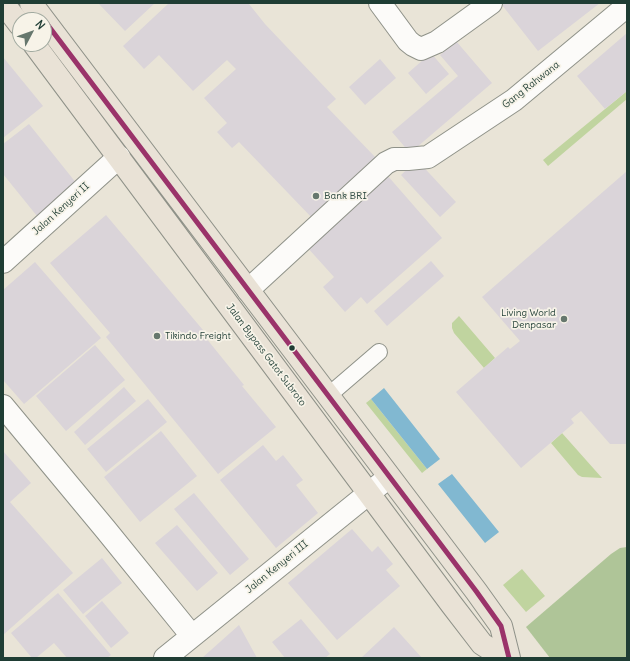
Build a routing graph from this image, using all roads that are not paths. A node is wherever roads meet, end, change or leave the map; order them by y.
1 (3, 3) edge
2 (32, 3) edge
3 (380, 3) edge
4 (491, 3) edge
5 (627, 6) edge
6 (12, 15) edge
7 (40, 52) edge
8 (119, 156) junction
9 (3, 262) edge
10 (248, 290) junction
11 (379, 352) dead end
12 (328, 395) junction
13 (3, 406) edge
14 (389, 477) junction
15 (369, 492) junction
16 (192, 636) junction
17 (165, 658) edge
18 (504, 658) edge
19 (509, 658) edge

1 - 6 highway
2 - 10 highway
3 - 4 street
5 - 10 street, Gang Rahwana
7 - 8 highway, Jalan Bypass Gatot Subroto
8 - 9 street, Jalan Kenyeri II
8 - 15 highway, Jalan Bypass Gatot Subroto
10 - 12 highway
11 - 12 lane
12 - 14 highway
13 - 16 street
14 - 15 street, Jalan Kenyeri III
14 - 19 highway
15 - 16 street, Jalan Kenyeri III
15 - 18 highway, Jalan Bypass Gatot Subroto
16 - 17 street, Jalan Kenyeri III

